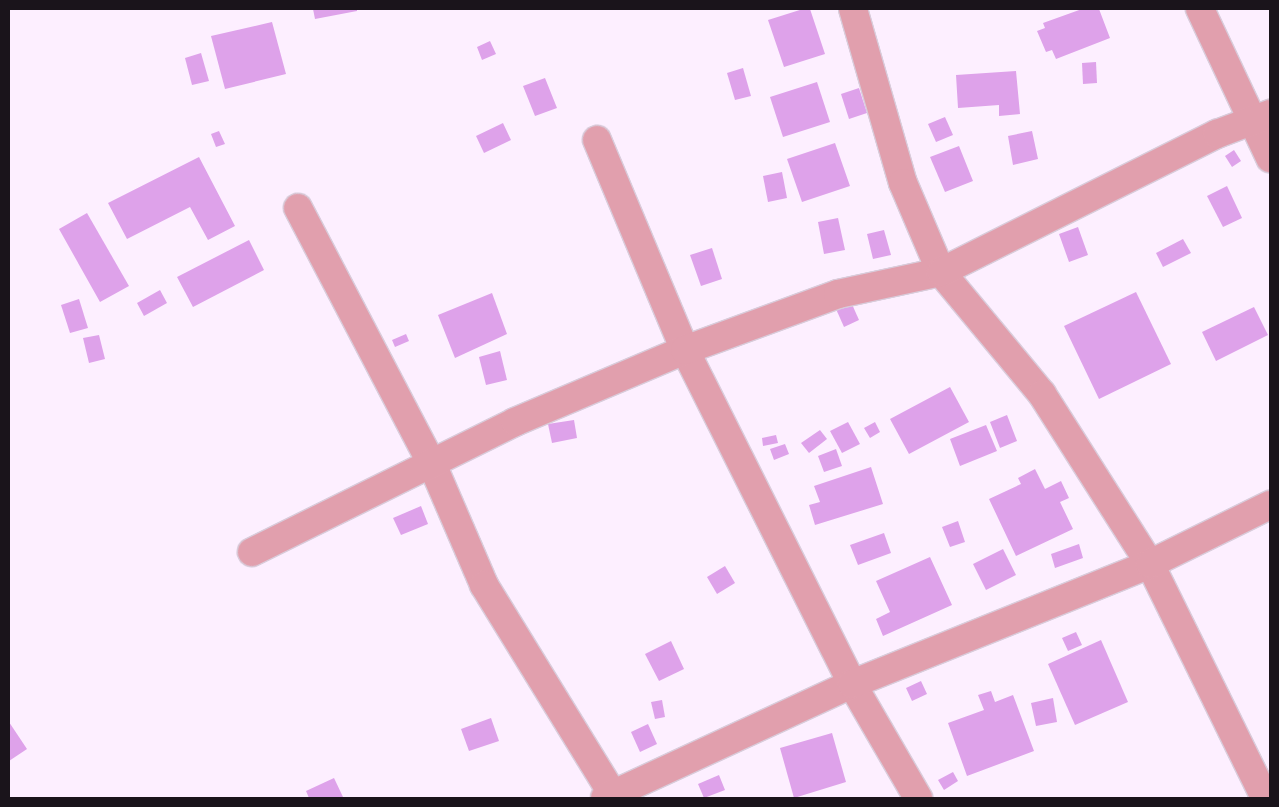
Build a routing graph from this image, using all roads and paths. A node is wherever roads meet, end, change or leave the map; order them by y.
1 (853, 9) edge
2 (1200, 9) edge
3 (1262, 117) edge
4 (597, 140) dead end
5 (1270, 158) edge
6 (298, 208) dead end
7 (941, 272) junction
8 (685, 350) junction
9 (432, 464) junction
10 (1270, 505) edge
11 (252, 552) dead end
12 (1150, 564) junction
13 (852, 684) junction
14 (611, 797) edge
15 (918, 798) edge
16 (1265, 798) edge

1 - 7 street
2 - 3 street
3 - 5 street
3 - 7 street
4 - 8 street
6 - 9 street
7 - 8 street
7 - 12 street
8 - 9 street
8 - 13 street
9 - 11 street
9 - 14 street
10 - 12 street
12 - 13 street
12 - 16 street
13 - 14 street
13 - 15 street

